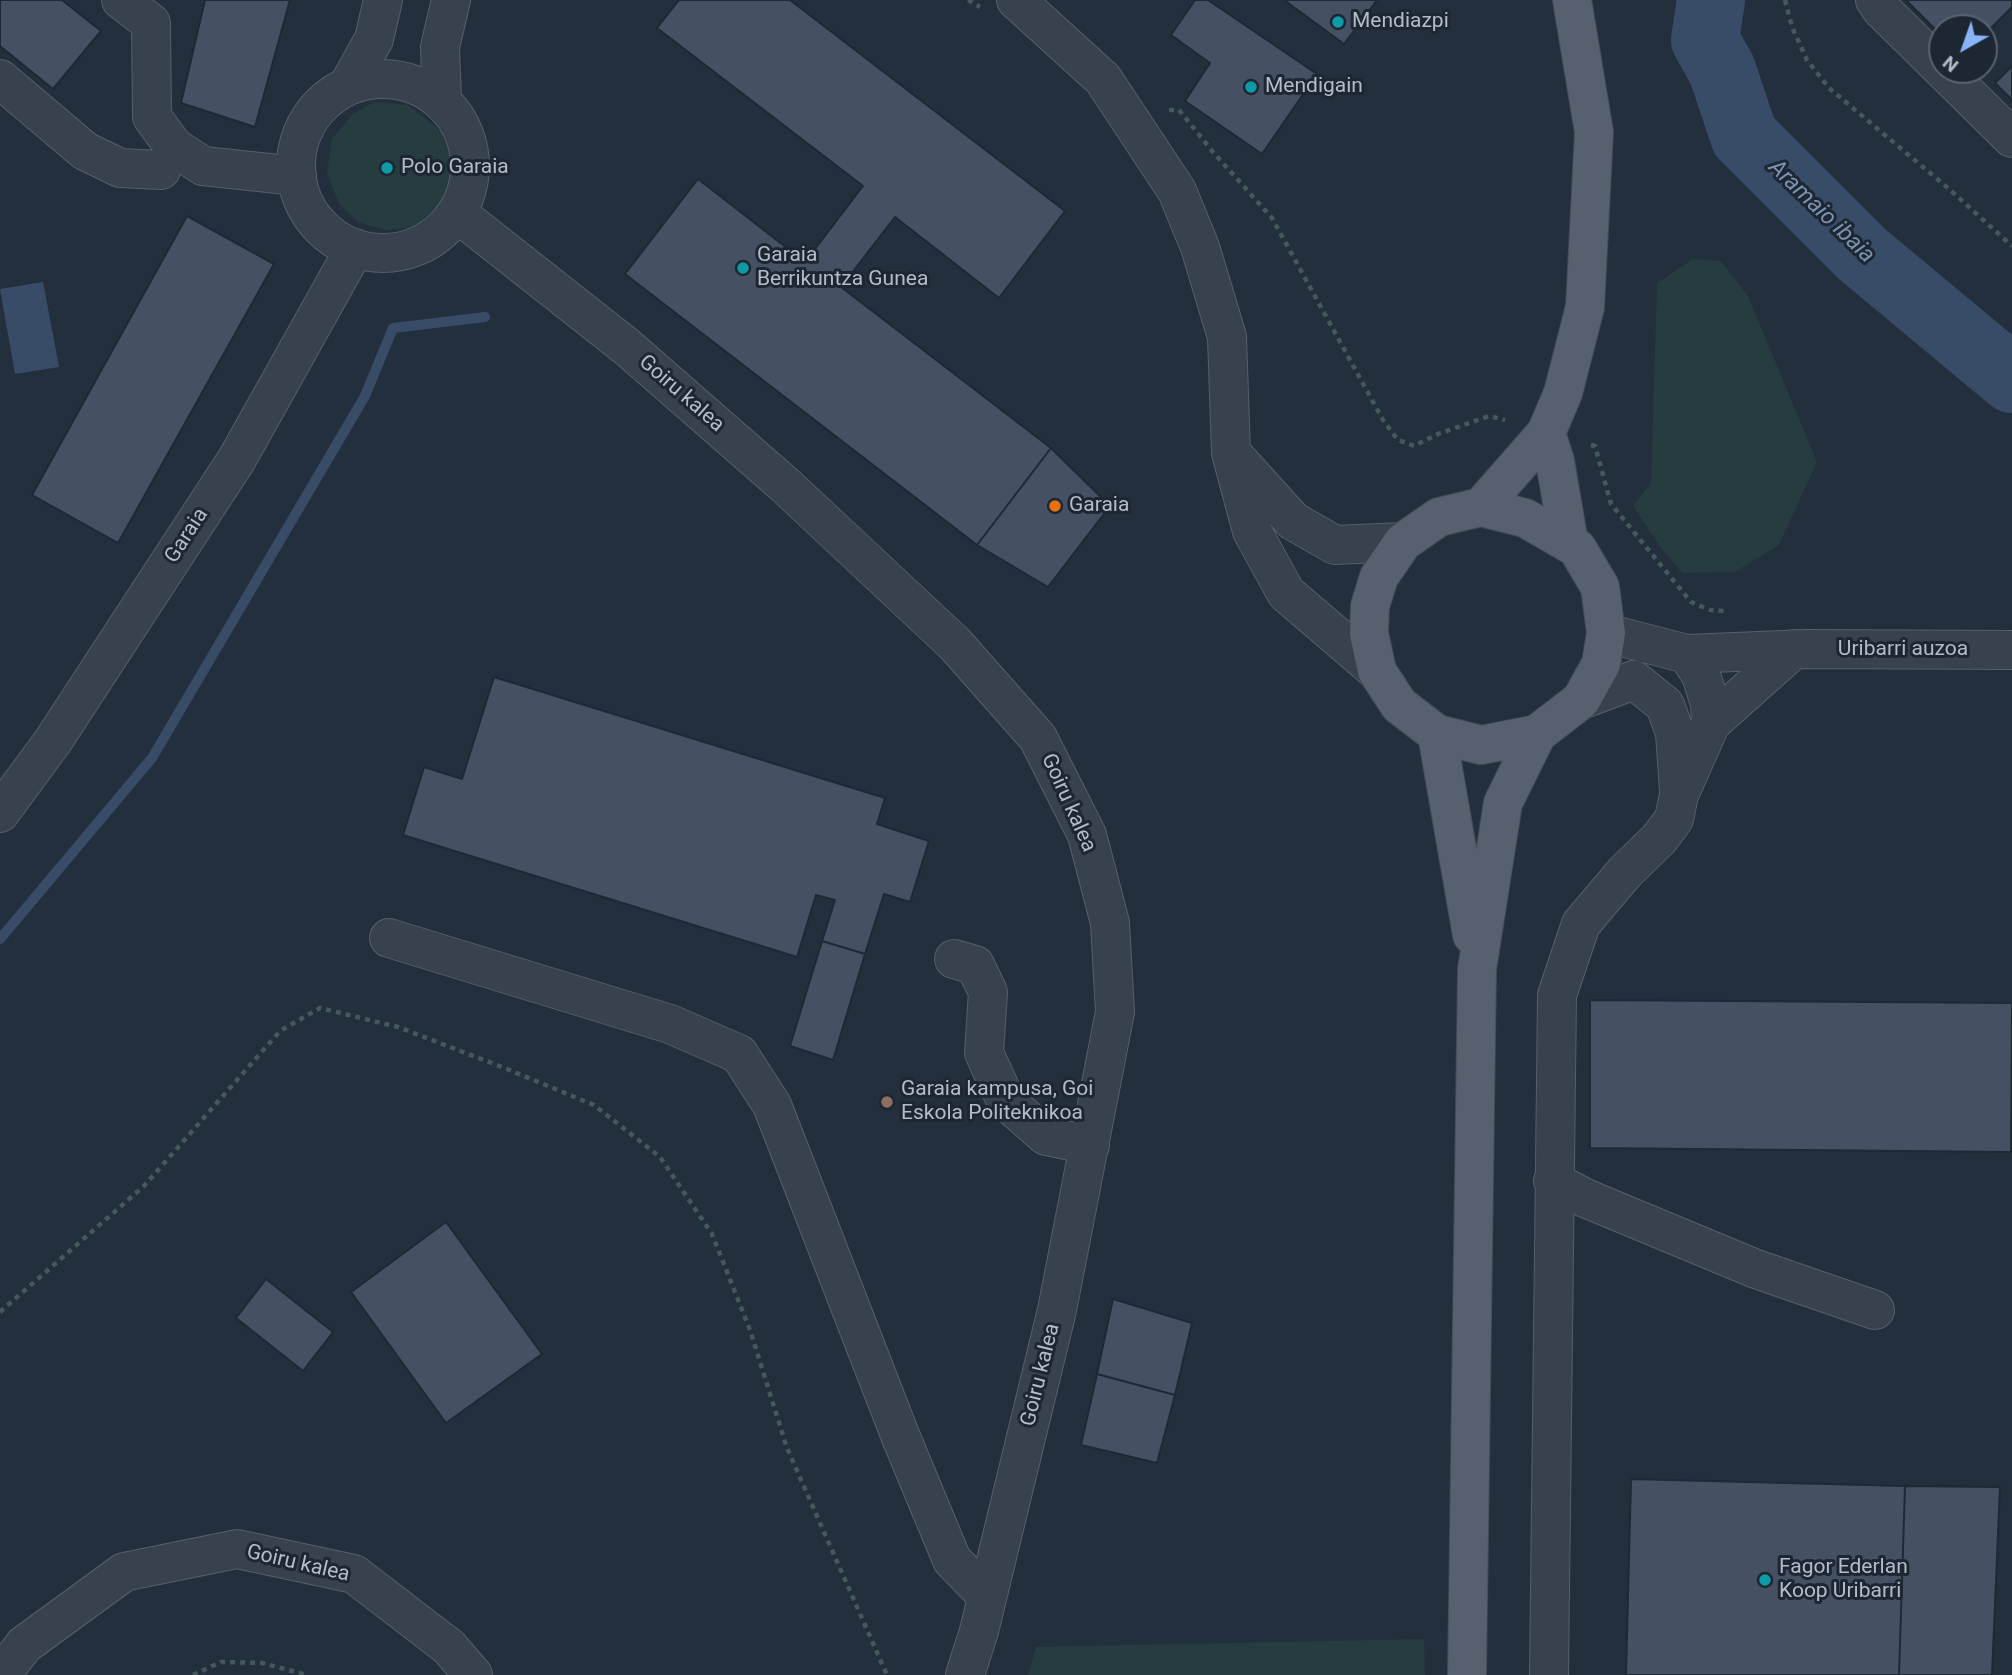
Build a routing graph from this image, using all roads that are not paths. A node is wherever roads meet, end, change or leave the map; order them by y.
1 (121, 0) edge
2 (383, 0) edge
3 (452, 0) edge
4 (1017, 0) edge
5 (1572, 0) edge
6 (1875, 0) edge
7 (153, 11) edge
8 (1928, 56) edge
9 (0, 79) edge
10 (1956, 84) edge
11 (348, 86) junction
12 (442, 102) junction
13 (2012, 138) edge
14 (161, 170) dead end
15 (296, 176) junction
16 (457, 213) junction
17 (355, 248) junction
18 (1546, 433) junction
19 (1231, 453) junction
20 (1481, 507) junction
21 (1403, 542) junction
22 (1569, 543) junction
23 (1606, 633) junction
24 (1794, 649) junction
25 (2012, 650) edge
26 (1687, 654) junction
27 (1377, 671) junction
28 (1634, 680) junction
29 (1581, 700) junction
30 (1711, 723) junction
31 (1437, 734) junction
32 (1537, 734) junction
33 (1679, 795) junction
34 (0, 813) edge
35 (389, 938) dead end
36 (954, 959) dead end
37 (1477, 969) junction
38 (1090, 1145) junction
39 (1553, 1181) junction
40 (1875, 1310) dead end
41 (987, 1596) junction
42 (1, 1675) edge
43 (473, 1675) edge
44 (965, 1675) edge
45 (1467, 1675) edge
46 (1549, 1675) edge

1 - 7 street
2 - 11 street
3 - 12 street
4 - 19 street
5 - 18 main road
6 - 8 street
7 - 15 street
9 - 14 street
10 - 13 street
11 - 12 street
11 - 15 street
12 - 16 street
15 - 17 street
16 - 17 street
16 - 38 street, Goiru kalea
17 - 34 street, Garaia
18 - 20 main road
18 - 22 main road
19 - 21 street
19 - 27 street
20 - 21 main road
20 - 22 main road
21 - 27 main road
22 - 23 main road
23 - 26 street
23 - 29 main road
24 - 25 street, Uribarri auzoa
24 - 26 street, Uribarri auzoa
24 - 30 street
26 - 28 street
26 - 30 street
27 - 31 main road
28 - 29 street
28 - 33 street
29 - 32 main road
30 - 33 street
31 - 32 main road
31 - 37 main road
32 - 37 main road
33 - 39 street
35 - 41 street
36 - 38 street
37 - 45 main road
38 - 41 street, Goiru kalea
39 - 40 street
39 - 46 street
41 - 44 street, Goiru kalea
42 - 43 street, Goiru kalea

